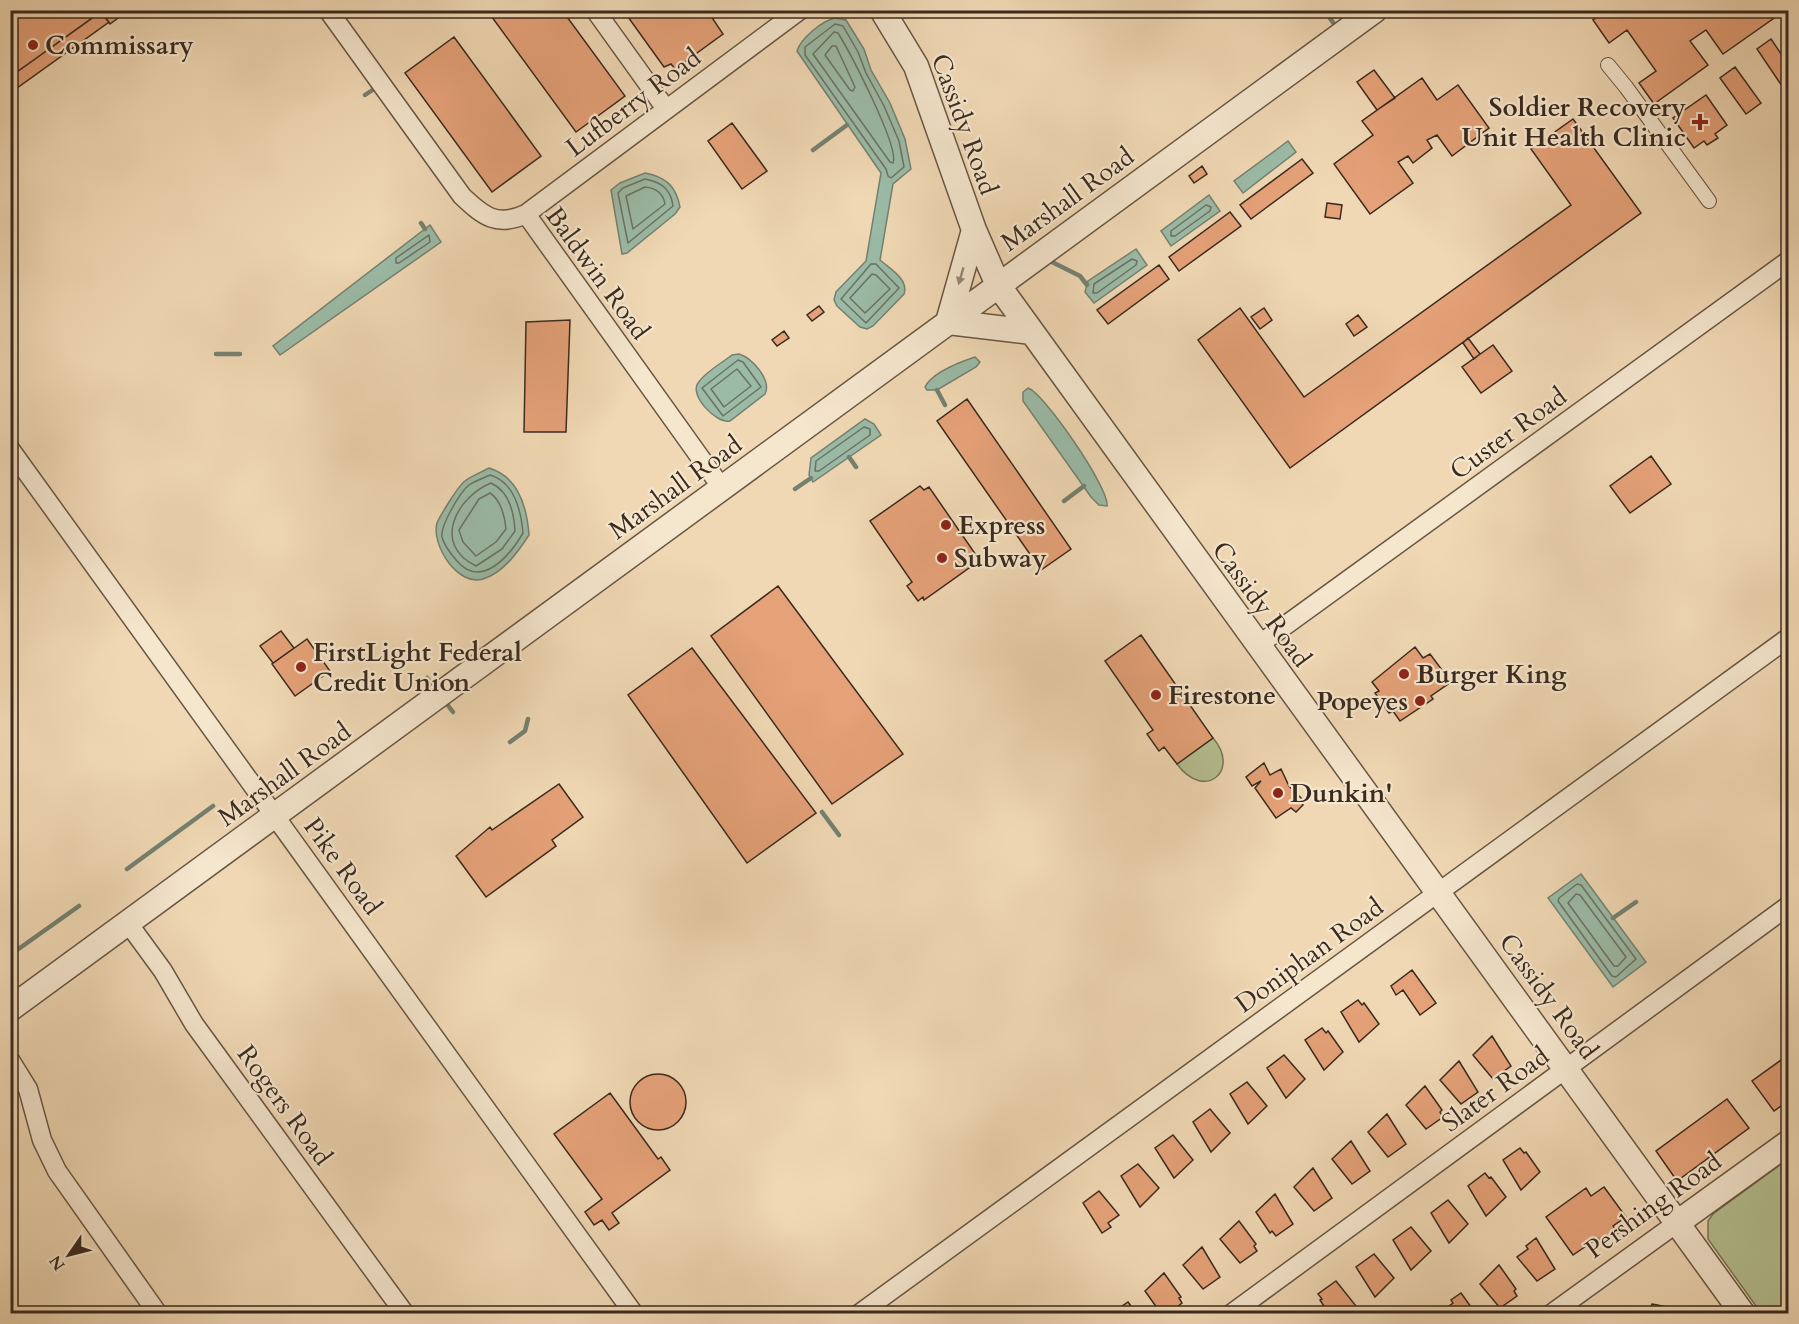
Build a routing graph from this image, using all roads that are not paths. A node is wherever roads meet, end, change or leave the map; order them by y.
1 (328, 10) edge
2 (595, 10) edge
3 (800, 10) edge
4 (882, 10) edge
5 (1375, 10) edge
6 (1608, 65) dead end
7 (666, 109) junction
8 (1709, 201) dead end
9 (526, 214) junction
10 (974, 230) junction
11 (1788, 261) edge
12 (998, 285) junction
13 (948, 322) junction
14 (1032, 332) junction
15 (10, 449) edge
16 (722, 488) junction
17 (1788, 638) edge
18 (1257, 646) junction
19 (276, 815) junction
20 (1439, 892) junction
21 (1788, 906) edge
22 (128, 923) junction
23 (10, 1009) edge
24 (10, 1060) edge
25 (1566, 1069) junction
26 (1788, 1143) edge
27 (1677, 1223) junction
28 (158, 1314) edge
29 (405, 1314) edge
30 (634, 1314) edge
31 (860, 1314) edge
32 (1231, 1314) edge
33 (1551, 1314) edge
34 (1743, 1314) edge

1 - 9 street, Baldwin Road
2 - 7 street
3 - 7 street, Lufberry Road
4 - 10 street, Cassidy Road
5 - 12 street, Marshall Road
6 - 8 street
7 - 9 street, Lufberry Road
9 - 16 street, Baldwin Road
10 - 12 street, Cassidy Road
10 -> 13 street
11 - 18 street, Custer Road
12 - 13 street, Marshall Road
12 - 14 street, Cassidy Road
13 - 14 street
13 - 16 street, Marshall Road
14 - 18 street, Cassidy Road
15 - 19 street, Pike Road
16 - 19 street, Marshall Road
17 - 20 street, Doniphan Road
18 - 20 street, Cassidy Road
19 - 22 street, Marshall Road
19 - 30 street, Pike Road
20 - 25 street, Cassidy Road
20 - 31 street, Doniphan Road
21 - 25 street, Slater Road
22 - 23 street, Marshall Road
22 - 29 street, Rogers Road
24 - 28 street
25 - 27 street, Cassidy Road
25 - 32 street, Slater Road
26 - 27 street, Pershing Road
27 - 33 street, Pershing Road
27 - 34 street, Cassidy Road

